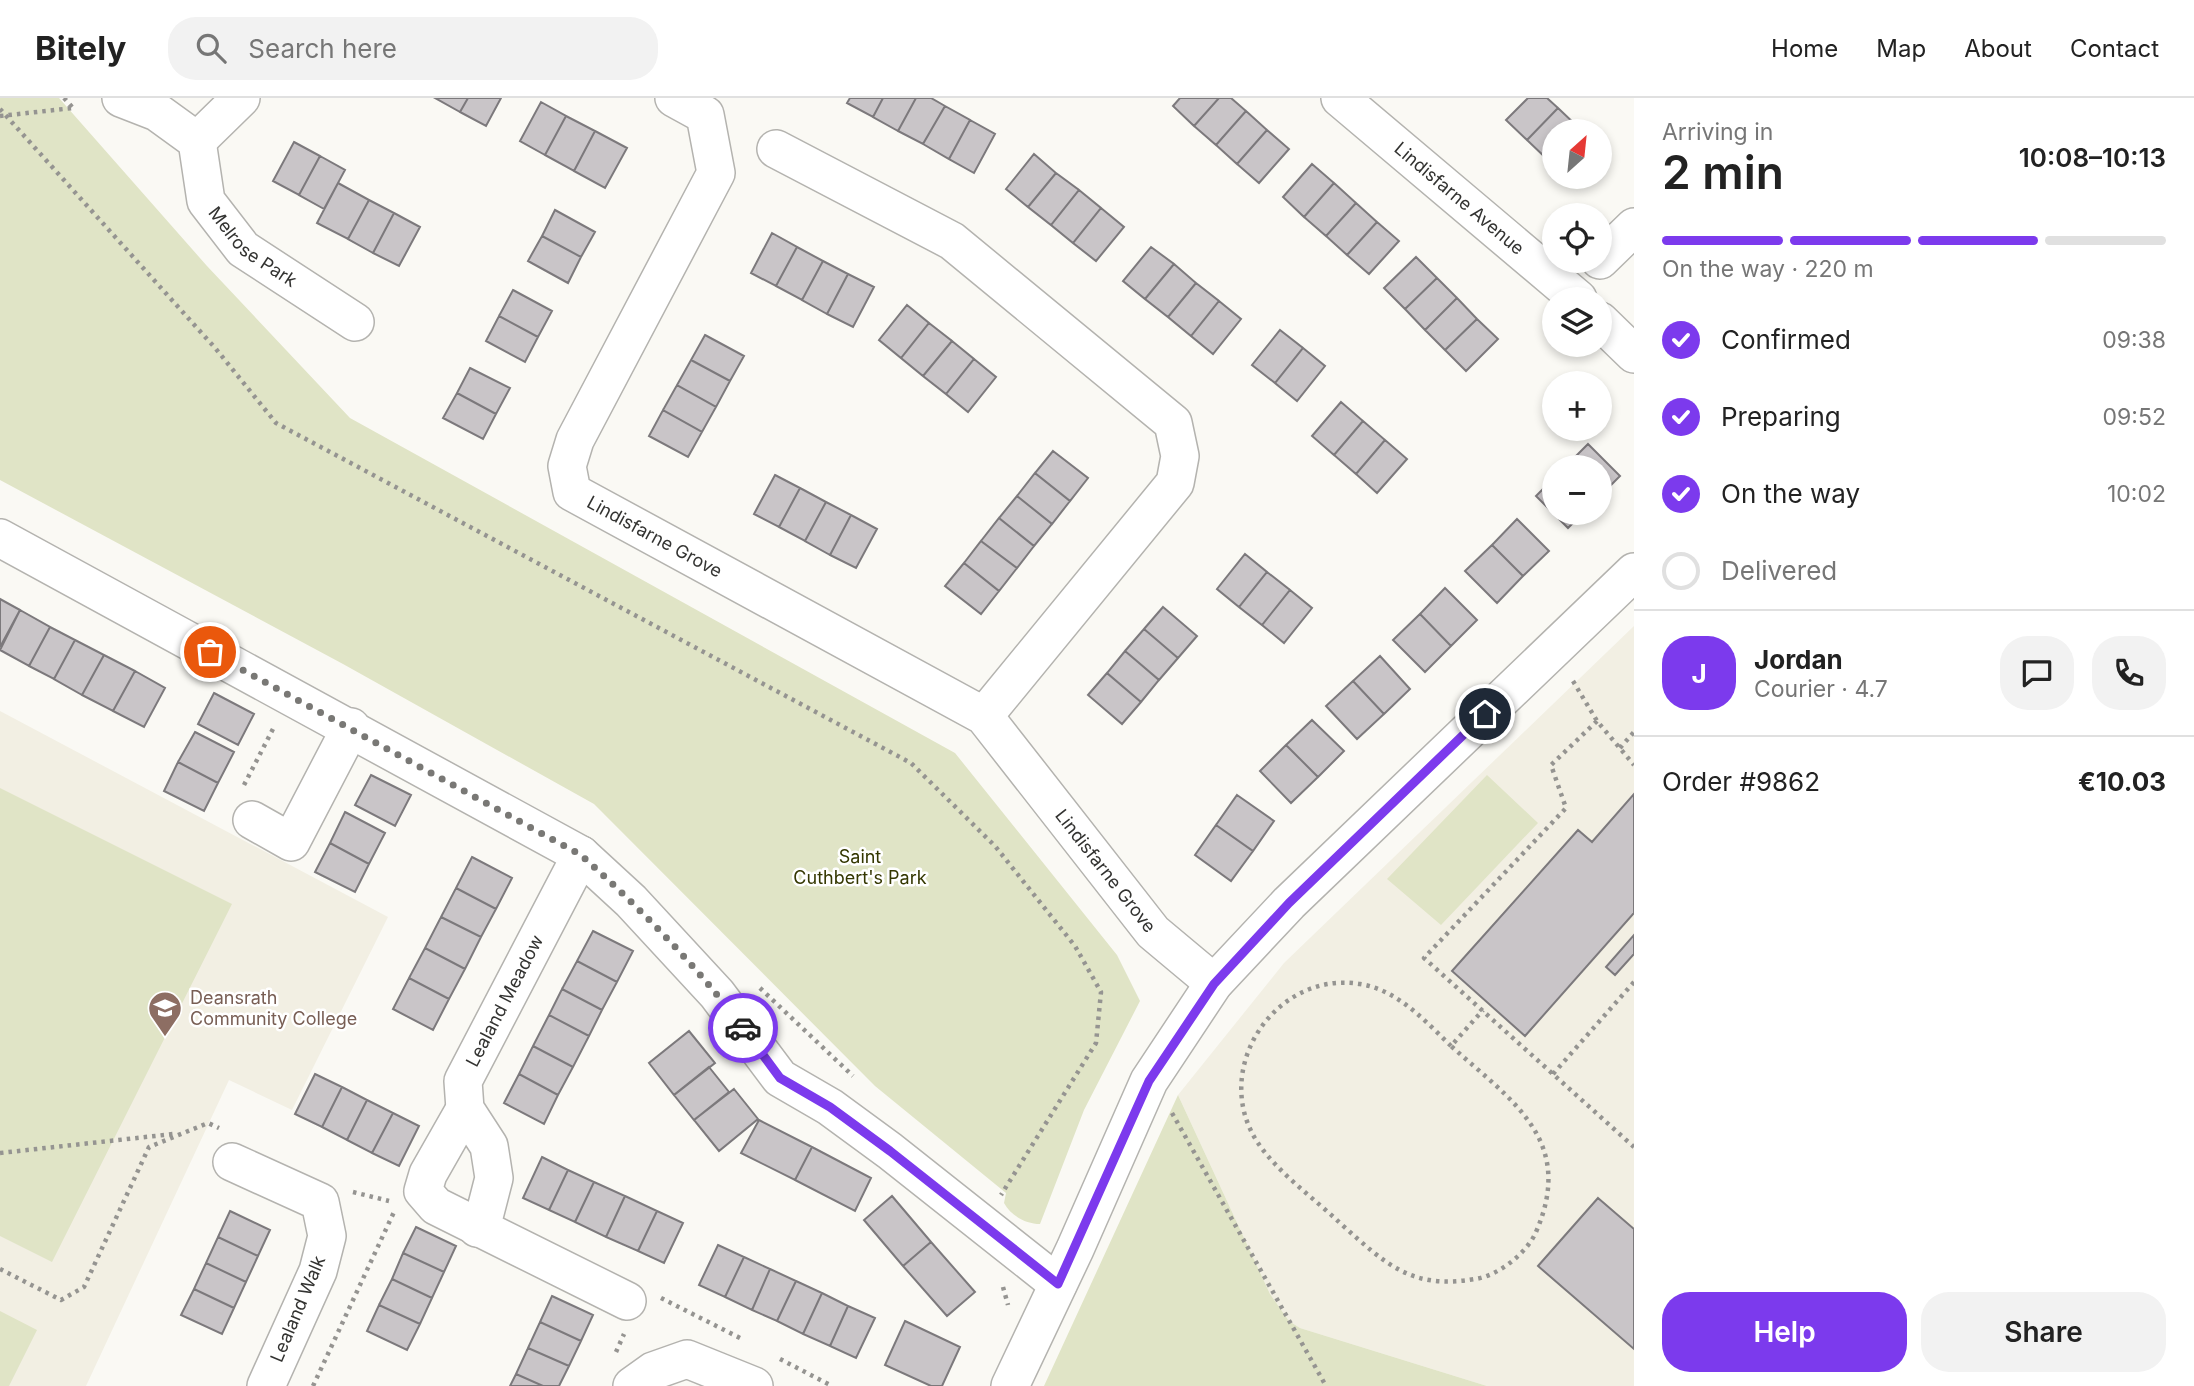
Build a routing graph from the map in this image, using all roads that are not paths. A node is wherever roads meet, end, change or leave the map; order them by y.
1 (121, 98) edge
2 (241, 98) edge
3 (674, 98) edge
4 (1340, 98) edge
5 (197, 141) junction
6 (776, 149) dead end
7 (1634, 227) edge
8 (1612, 248) edge
9 (1589, 273) edge
10 (1565, 287) edge
11 (1578, 287) edge
12 (355, 322) dead end
13 (1612, 333) edge
14 (1634, 354) edge
15 (0, 538) edge
16 (1634, 572) edge
17 (984, 716) junction
18 (351, 727) junction
19 (252, 820) dead end
20 (581, 855) junction
21 (1214, 984) junction
22 (465, 1109) junction
23 (232, 1162) dead end
24 (477, 1228) junction
25 (1058, 1284) junction
26 (643, 1298) road end
27 (266, 1386) edge
28 (632, 1386) edge
29 (754, 1386) edge
30 (1010, 1386) edge

1 - 5 street
2 - 5 street
3 - 17 street, Lindisfarne Grove
4 - 10 street, Lindisfarne Avenue
5 - 12 street, Melrose Park
6 - 17 street
7 - 8 street
9 - 11 street
13 - 14 street
15 - 18 street
16 - 21 street
17 - 21 street, Lindisfarne Grove
18 - 19 street
18 - 20 street
20 - 22 street, Lealand Meadow
20 - 25 street
21 - 25 street
22 - 24 street
22 - 24 street
23 - 27 street, Lealand Walk
24 - 26 street
25 - 30 street
28 - 29 street

